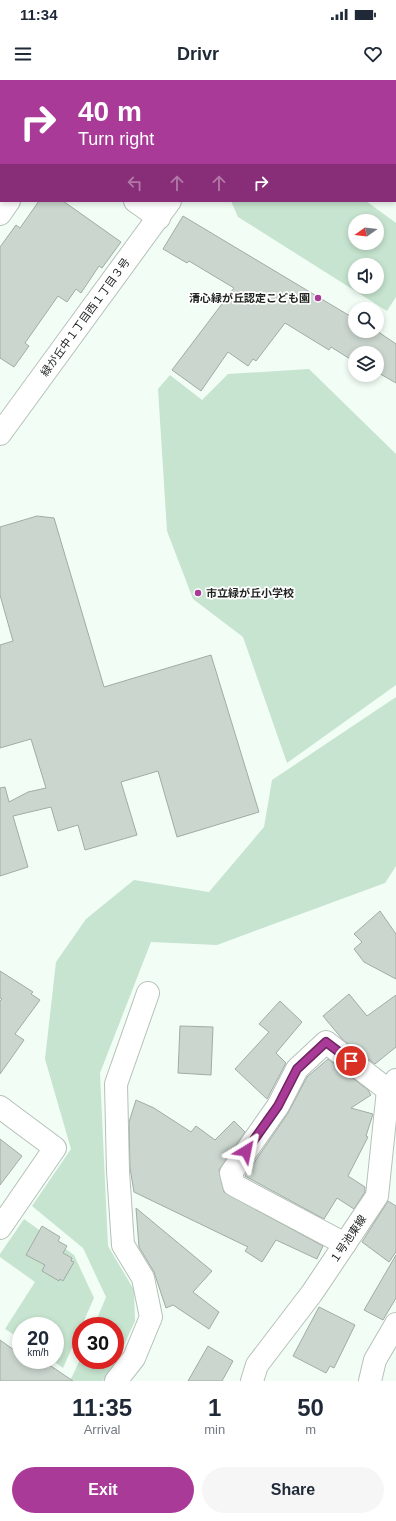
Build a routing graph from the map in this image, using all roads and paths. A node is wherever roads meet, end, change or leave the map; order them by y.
1 (8, 202) edge
2 (139, 202) edge
3 (165, 209) edge
4 (0, 214) edge
5 (0, 434) edge
6 (148, 993) dead end
7 (392, 1085) edge
8 (0, 1107) edge
9 (0, 1228) edge
10 (345, 1244) junction
11 (396, 1324) edge
12 (116, 1381) edge
13 (252, 1381) edge
14 (370, 1381) edge

1 - 4 street
2 - 3 street
3 - 5 street, 緑が丘中１丁目西１丁目３号
6 - 12 street
7 - 10 street, １号池東線
7 - 10 street
8 - 9 street
10 - 13 street, １号池東線
11 - 14 street

